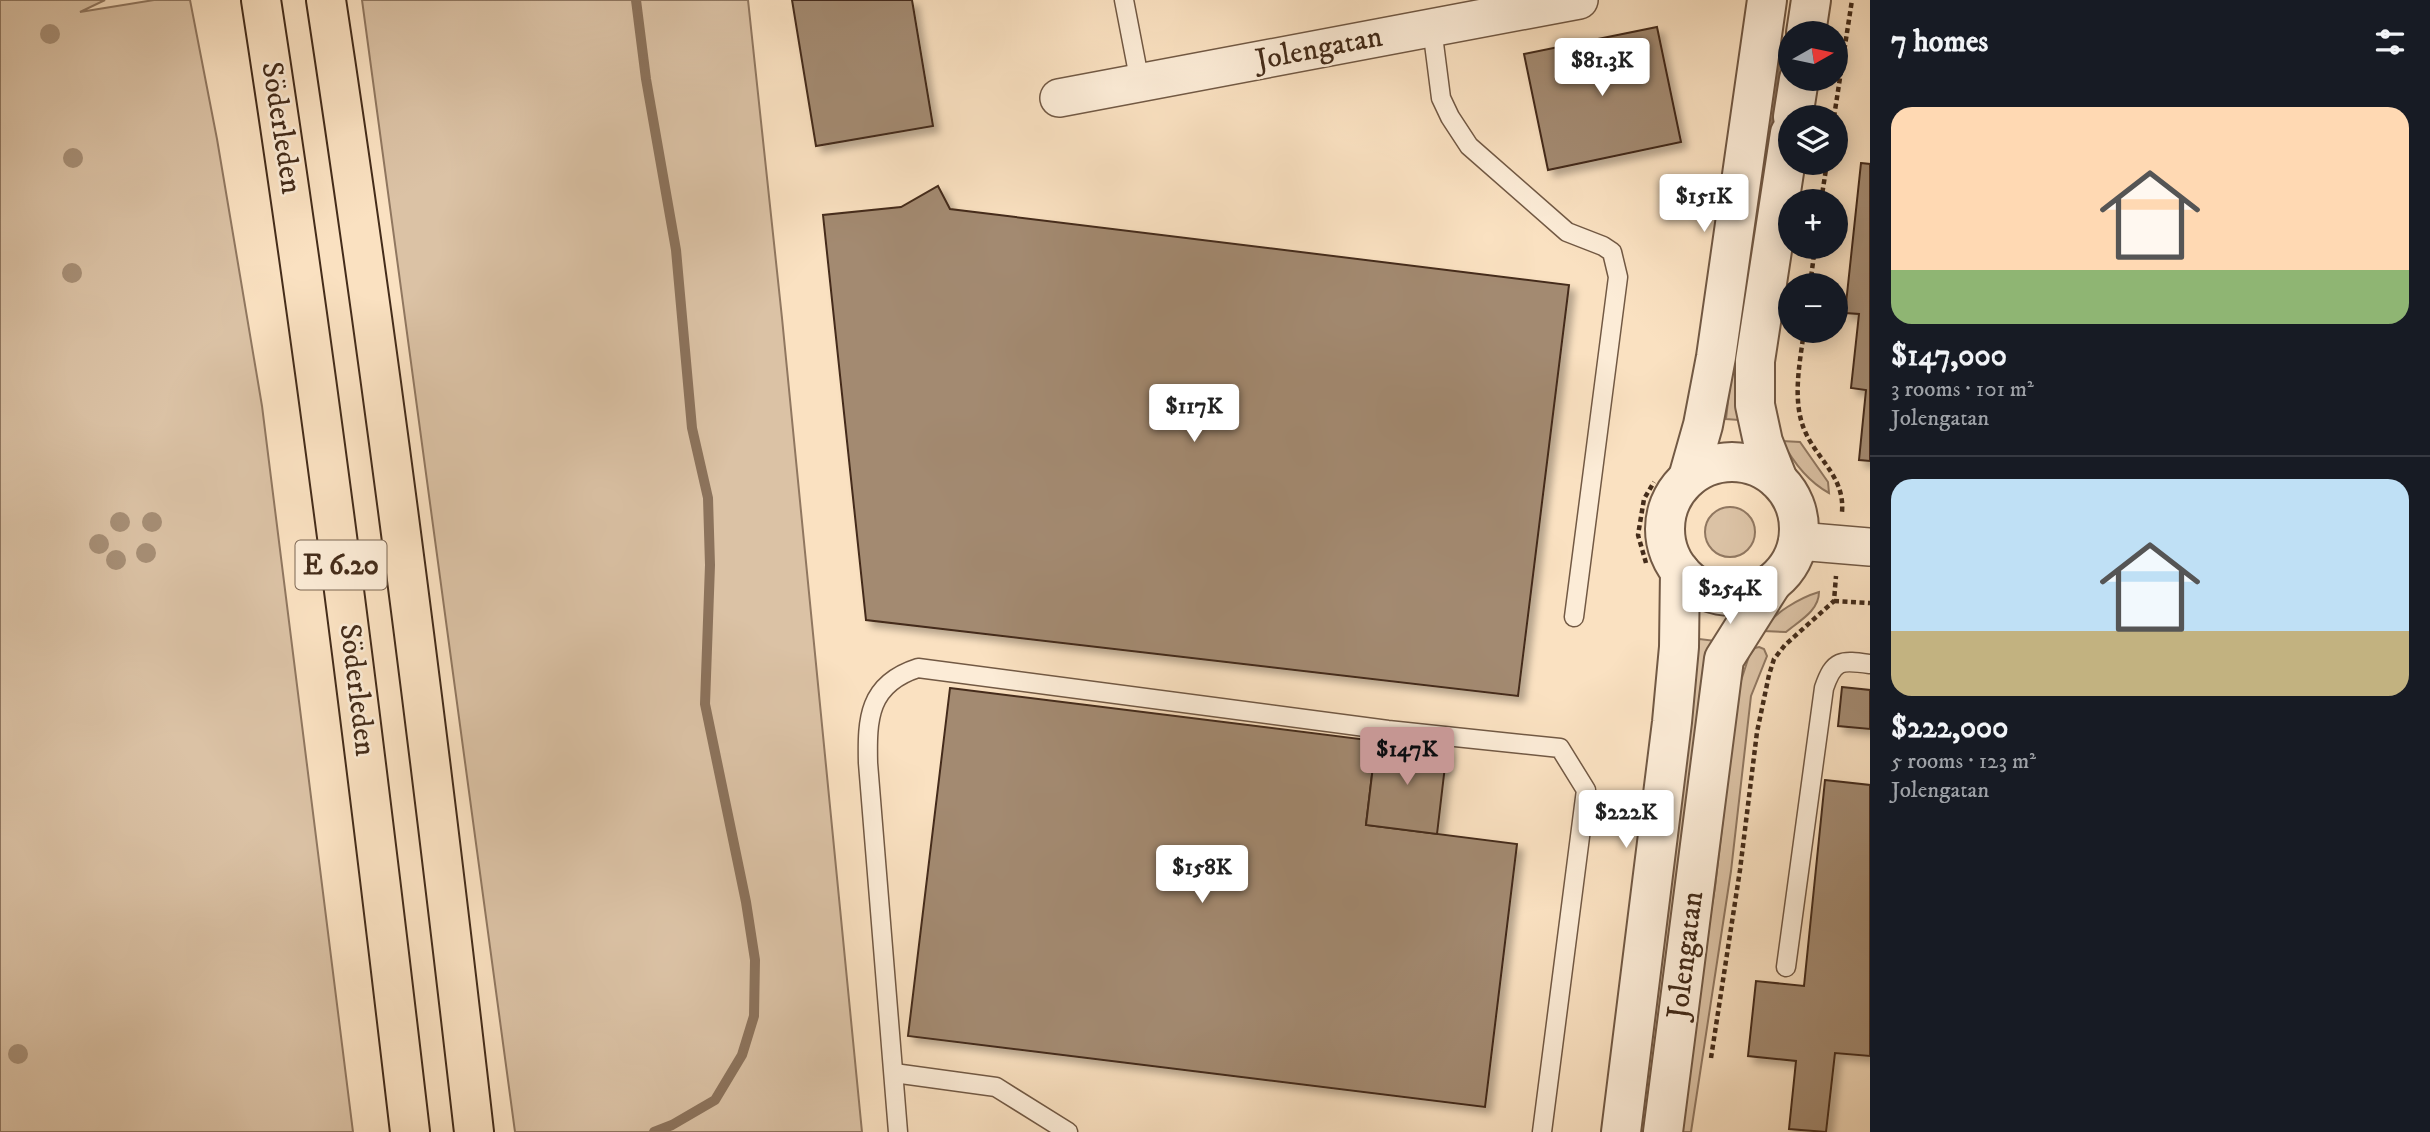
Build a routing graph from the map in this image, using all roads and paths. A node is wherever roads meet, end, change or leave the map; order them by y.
1 (261, 0) edge
2 (326, 0) edge
3 (1124, 0) edge
4 (1579, 0) edge
5 (1767, 0) edge
6 (1852, 0) edge
7 (1432, 28) junction
8 (1140, 83) junction
9 (1059, 99) dead end
10 (1836, 105) edge
11 (1784, 175) edge
12 (1803, 343) edge
13 (1688, 478) junction
14 (1778, 480) junction
15 (1798, 541) junction
16 (1854, 546) edge
17 (1680, 571) junction
18 (1772, 583) junction
19 (1833, 601) junction
20 (1870, 603) edge
21 (1574, 617) dead end
22 (1870, 664) edge
23 (1786, 967) dead end
24 (1710, 1067) dead end
25 (894, 1073) junction
26 (410, 1132) edge
27 (474, 1132) edge
28 (898, 1132) edge
29 (1068, 1132) edge
30 (1542, 1132) edge
31 (1621, 1132) edge
32 (1662, 1132) edge

1 - 26 highway, Söderleden / E 6.20
2 - 27 highway, Söderleden / E 6.20
3 - 8 lane
4 - 7 street, Jolengatan
5 - 13 street
6 - 10 path
7 - 8 street, Jolengatan
7 - 21 lane
8 - 9 street, Jolengatan
11 - 14 street
12 - 16 path
13 - 14 street
13 - 17 street
14 - 15 street
15 - 16 street
15 - 18 street
16 - 19 path
17 - 18 street
17 - 31 street, Jolengatan
18 - 32 street, Jolengatan
19 - 20 path
19 - 24 path
22 - 23 lane
25 - 28 lane
25 - 29 lane
25 - 30 lane

